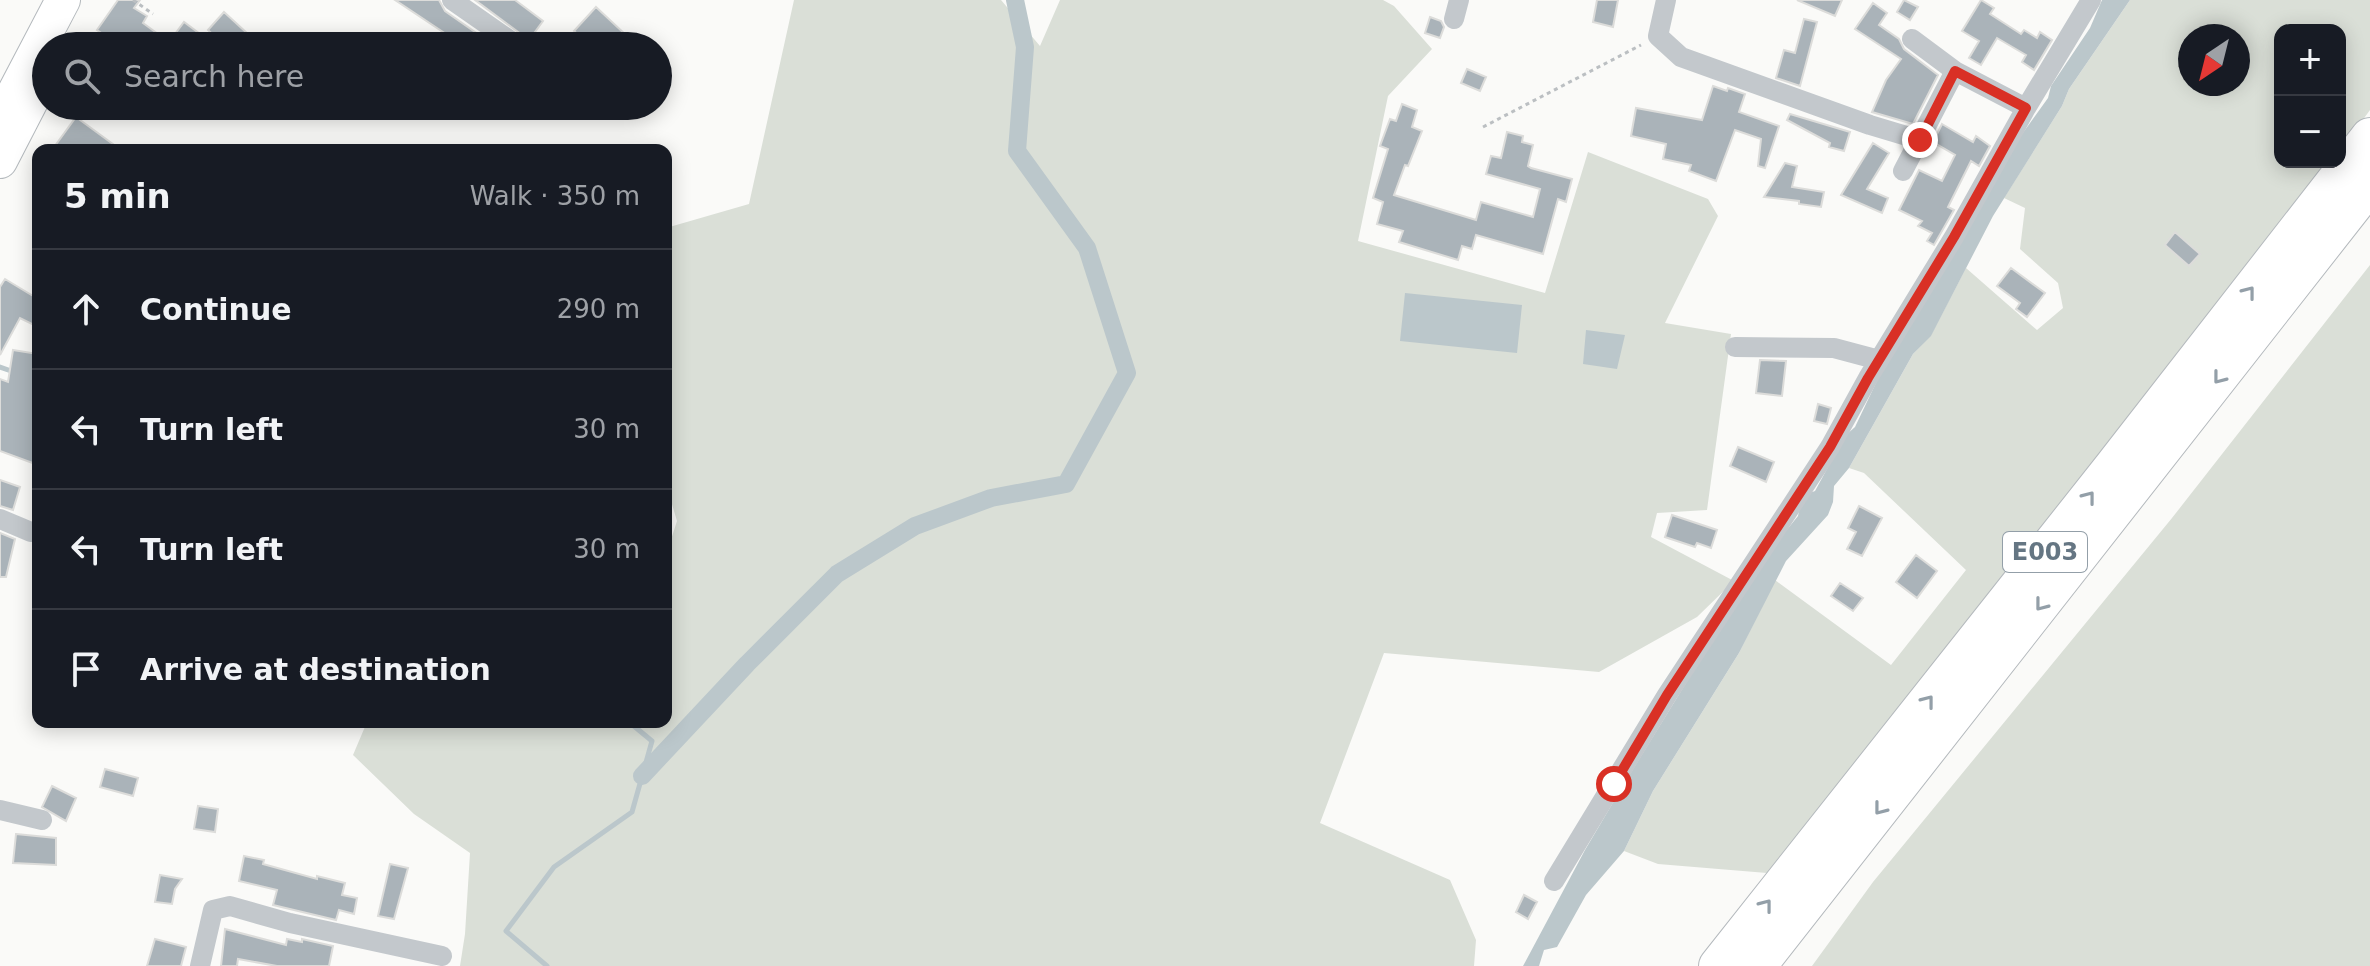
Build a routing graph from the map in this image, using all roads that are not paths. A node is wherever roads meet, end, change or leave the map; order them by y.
1 (63, 0) edge
2 (84, 0) edge
3 (452, 0) edge
4 (1666, 0) edge
5 (2091, 0) edge
6 (45, 32) edge
7 (67, 32) edge
8 (498, 32) edge
9 (1912, 39) dead end
10 (32, 55) edge
11 (1955, 71) junction
12 (32, 99) edge
13 (3, 107) edge
14 (2026, 108) junction
15 (2370, 137) edge
16 (1920, 140) junction
17 (0, 161) edge
18 (1903, 171) dead end
19 (2370, 184) edge
20 (1735, 347) dead end
21 (1879, 360) junction
22 (0, 519) edge
23 (31, 532) dead end
24 (0, 810) edge
25 (42, 820) dead end
26 (1554, 881) dead end
27 (442, 956) dead end
28 (200, 966) edge
29 (1718, 966) edge
30 (1757, 966) edge

1 - 6 highway
2 - 7 highway
3 - 8 street
4 - 16 street
5 - 14 street
9 - 11 street
10 - 13 highway
11 - 14 street
11 - 16 street
12 - 17 highway
14 - 21 street
29 -> 15 highway, E003
16 - 18 street
19 -> 30 highway, E003
20 - 21 street
21 - 26 street
22 - 23 street
24 - 25 street
27 - 28 street

